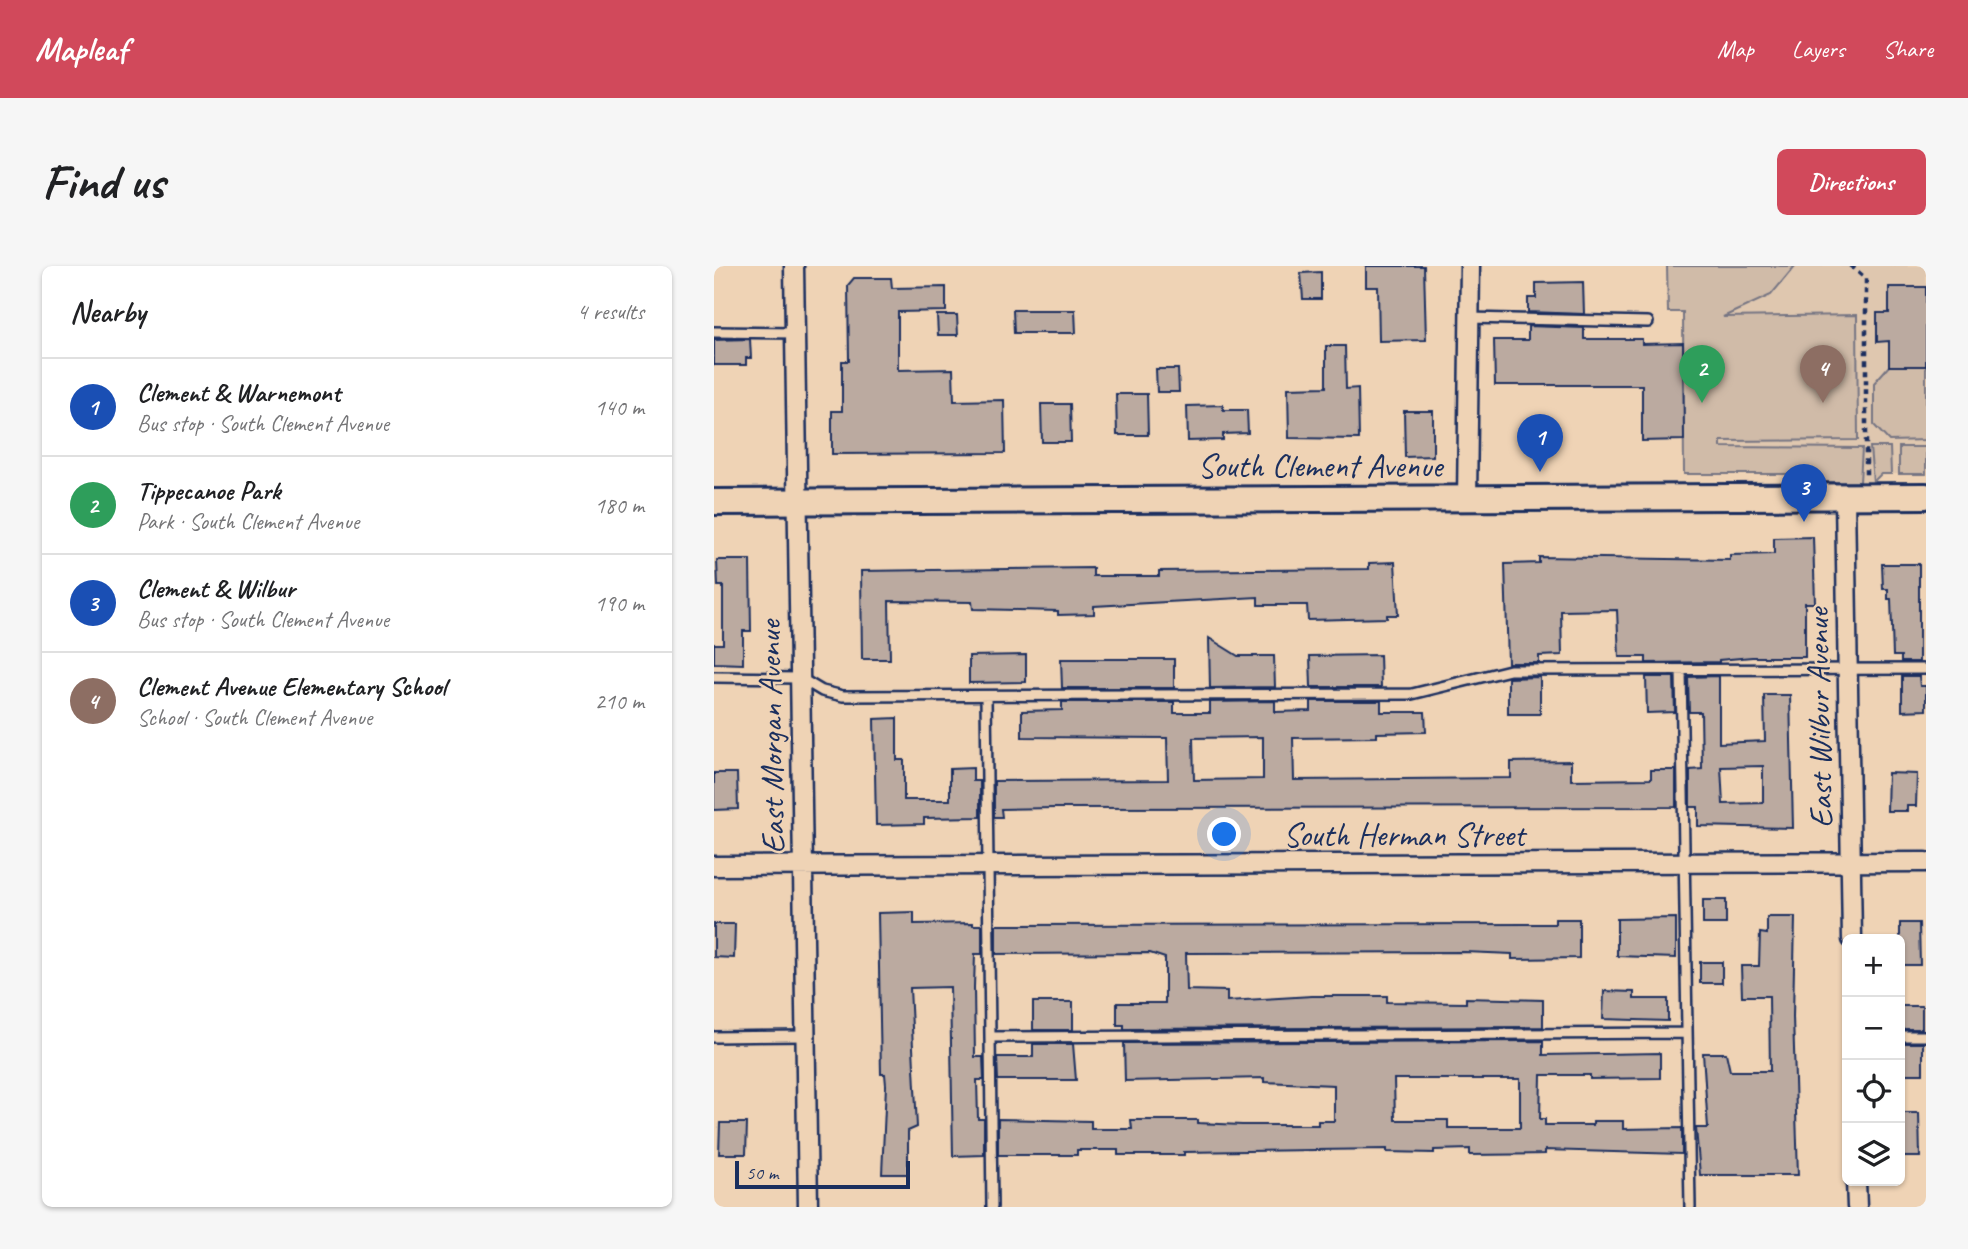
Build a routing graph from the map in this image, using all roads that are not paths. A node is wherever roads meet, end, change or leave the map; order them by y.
1 (794, 266) edge
2 (1470, 266) edge
3 (1469, 317) junction
4 (1648, 322) dead end
5 (714, 332) edge
6 (795, 333) junction
7 (1844, 496) junction
8 (1926, 496) edge
9 (1468, 499) junction
10 (797, 501) junction
11 (714, 502) edge
12 (1926, 669) edge
13 (1681, 670) junction
14 (1848, 670) junction
15 (714, 677) edge
16 (800, 678) junction
17 (986, 696) junction
18 (1926, 862) edge
19 (1685, 863) junction
20 (1851, 863) junction
21 (714, 866) edge
22 (803, 866) junction
23 (989, 867) junction
24 (1852, 934) edge
25 (1687, 1033) junction
26 (806, 1036) junction
27 (1905, 1036) edge
28 (1926, 1036) edge
29 (714, 1037) edge
30 (990, 1037) junction
31 (1856, 1186) edge
32 (808, 1207) edge
33 (992, 1207) edge
34 (1690, 1207) edge
35 (1857, 1207) edge

1 - 6 street, East Morgan Avenue
2 - 3 street
3 - 4 lane
3 - 9 street
5 - 6 lane
6 - 10 street, East Morgan Avenue
7 - 8 street, South Clement Avenue
7 - 9 street, South Clement Avenue
7 - 14 street, East Wilbur Avenue
9 - 10 street, South Clement Avenue
10 - 11 street, South Clement Avenue
10 - 16 street, East Morgan Avenue
12 - 14 lane
13 - 14 lane
13 - 17 lane
13 - 19 lane
14 - 20 street, East Wilbur Avenue
15 - 16 lane
16 - 17 lane
16 - 22 street, East Morgan Avenue
17 - 23 lane
18 - 20 street, South Herman Street
19 - 20 street, South Herman Street
19 - 23 street, South Herman Street
19 - 25 lane
20 - 24 street, East Wilbur Avenue
21 - 22 street, South Herman Street
22 - 23 street, South Herman Street
22 - 26 street, East Morgan Avenue
23 - 30 lane
25 - 30 lane
25 - 34 lane
26 - 29 lane
26 - 32 street, East Morgan Avenue
27 - 28 lane
30 - 33 lane
31 - 35 street

